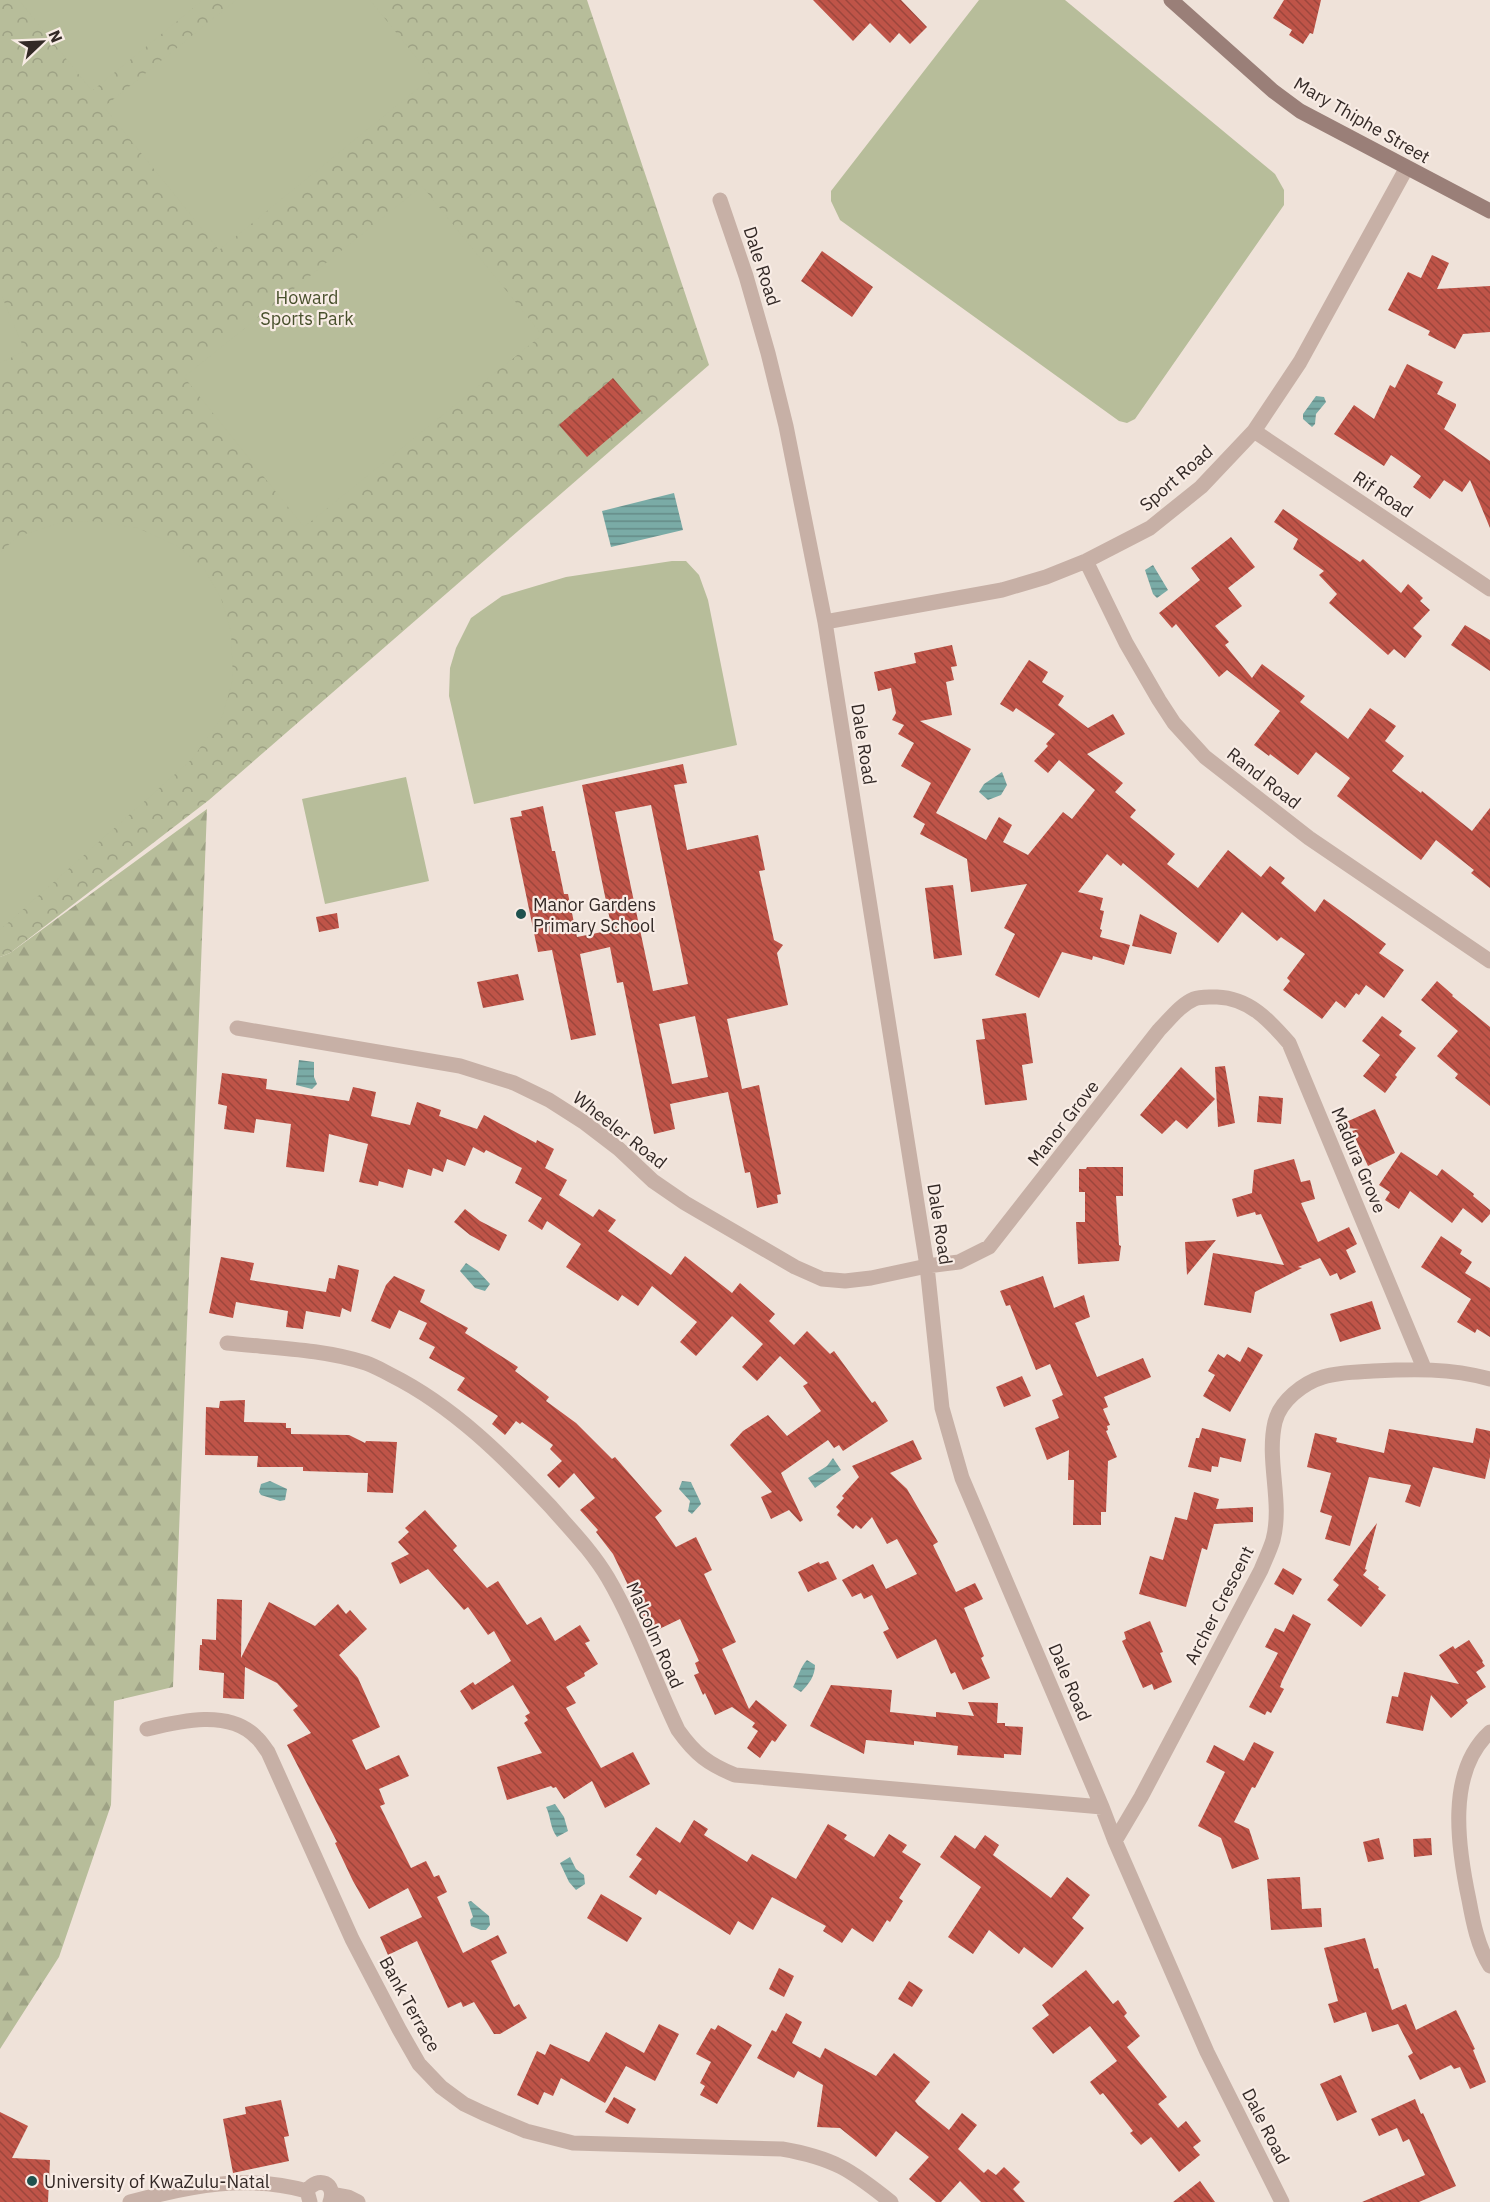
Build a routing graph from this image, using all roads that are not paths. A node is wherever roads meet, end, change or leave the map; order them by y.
1 (1171, 0) edge
2 (1406, 169) junction
3 (720, 200) dead end
4 (1490, 212) edge
5 (1254, 431) junction
6 (1086, 561) junction
7 (1490, 589) edge
8 (825, 622) junction
9 (1490, 961) edge
10 (1223, 997) joint
11 (237, 1029) dead end
12 (927, 1266) junction
13 (228, 1343) dead end
14 (1424, 1368) junction
15 (1490, 1379) edge
16 (147, 1729) dead end
17 (1490, 1732) edge
18 (1102, 1807) junction
19 (1115, 1841) junction
20 (1490, 1966) edge
21 (308, 2197) edge
22 (331, 2198) edge
23 (130, 2202) edge
24 (358, 2202) edge
25 (891, 2202) edge
26 (1282, 2202) edge

1 - 2 street, Mary Thiphe Street
2 - 4 street, Mary Thiphe Street
2 - 5 street, Sport Road
3 - 8 street, Dale Road
5 - 6 street, Sport Road
5 - 7 street, Rif Road
6 - 8 street, Sport Road
6 - 9 street, Rand Road
8 - 12 street, Dale Road
10 - 12 street, Manor Grove
10 - 14 street, Madura Grove
11 - 12 street, Wheeler Road
12 - 18 street, Dale Road
13 - 18 street, Malcolm Road
14 - 15 street, Archer Crescent
14 - 19 street, Archer Crescent
16 - 25 street, Bank Terrace
17 - 20 street
18 - 19 street, Dale Road
19 - 26 street, Dale Road
21 - 22 street
21 - 23 street
22 - 24 street

